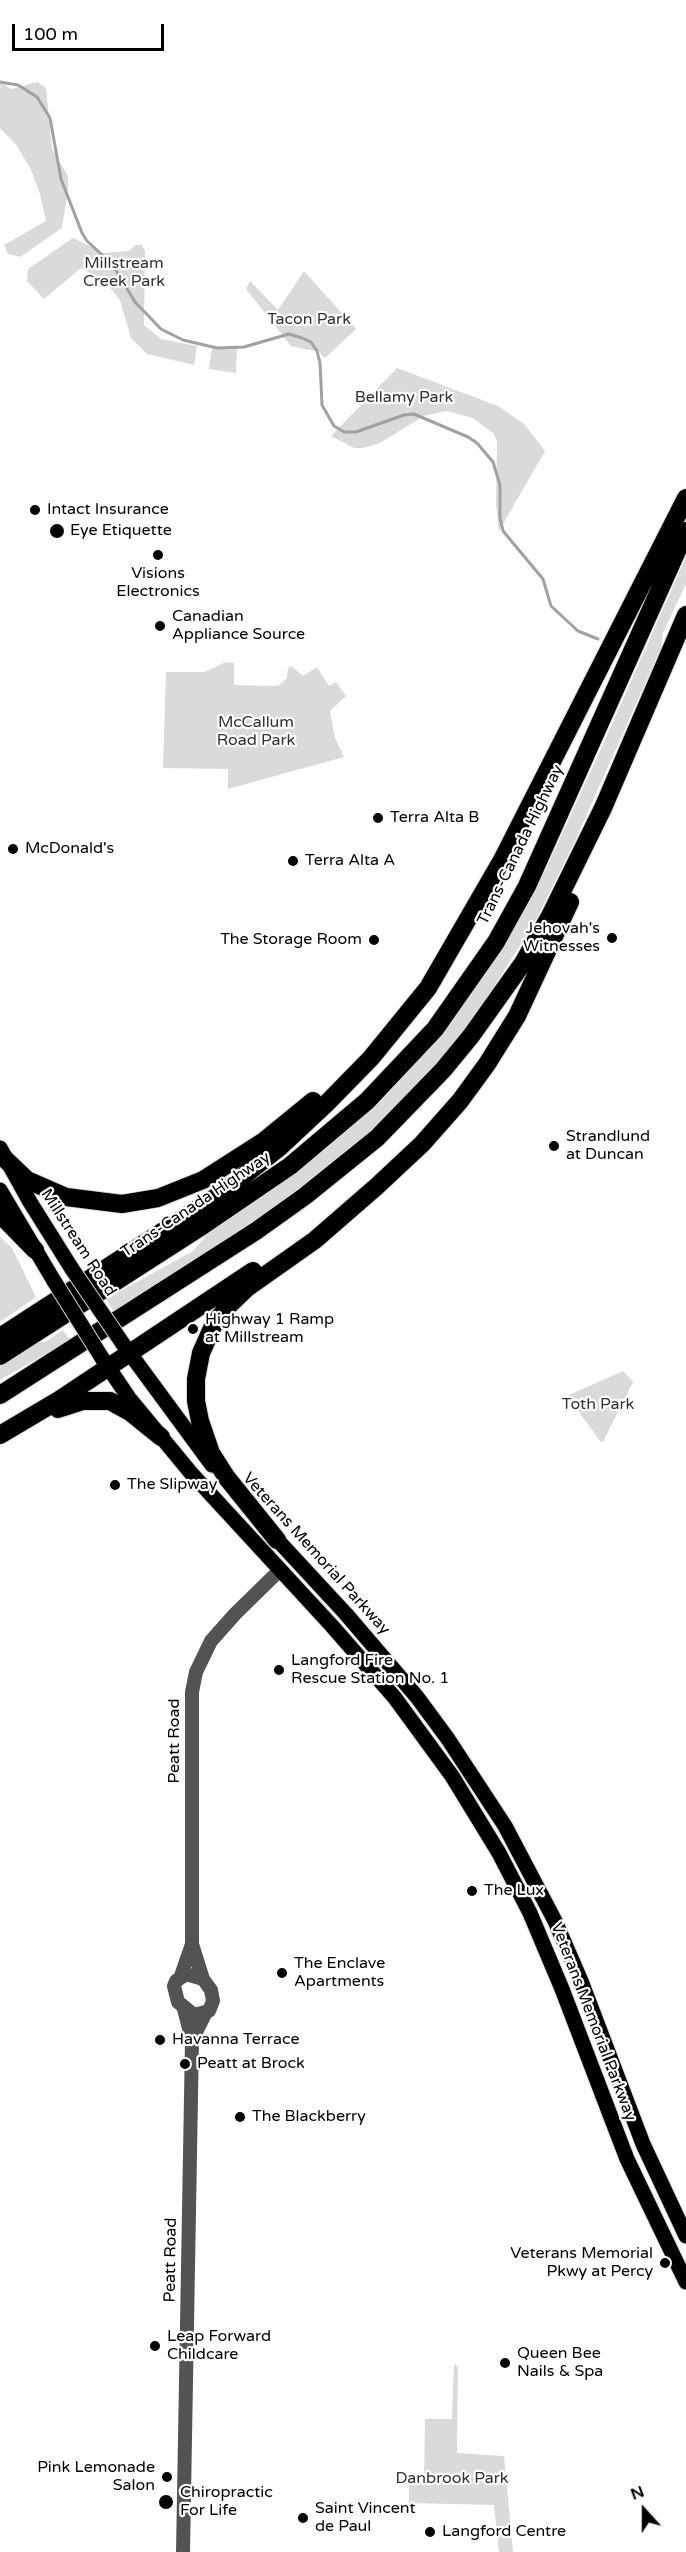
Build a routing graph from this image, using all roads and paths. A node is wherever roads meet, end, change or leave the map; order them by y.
1 (686, 498) edge
2 (686, 531) edge
3 (686, 615) edge
4 (603, 808) junction
5 (456, 942) junction
6 (3, 1154) edge
7 (376, 1187) junction
8 (0, 1190) edge
9 (0, 1214) edge
10 (35, 1250) junction
11 (0, 1337) edge
12 (126, 1349) junction
13 (0, 1356) edge
14 (105, 1363) junction
15 (0, 1395) edge
16 (22, 1422) junction
17 (0, 1435) edge
18 (161, 1437) junction
19 (277, 1540) junction
20 (280, 1570) junction
21 (192, 1944) junction
22 (181, 1976) junction
23 (203, 1979) junction
24 (184, 2009) junction
25 (206, 2012) junction
26 (192, 2040) junction
27 (686, 2236) edge
28 (686, 2282) edge
29 (183, 2552) edge

1 - 5 highway
2 - 13 highway, Trans-Canada Highway
3 - 4 highway
4 - 7 highway
4 - 15 highway
5 - 6 highway
5 - 11 highway
6 - 12 main road, Millstream Road, bridge
7 - 12 highway
7 - 19 highway
8 - 10 main road
9 - 10 highway
10 - 14 main road, bridge
12 - 14 highway
12 - 19 main road, Veterans Memorial Parkway
14 - 16 highway
14 - 18 main road, Veterans Memorial Parkway
16 - 17 highway
16 - 18 highway
18 - 20 main road, Veterans Memorial Parkway
19 - 27 main road, Veterans Memorial Parkway
20 - 21 street, Peatt Road
20 - 28 main road, Veterans Memorial Parkway
21 - 22 street, Peatt Road
21 - 23 street, Peatt Road
22 - 23 street
22 - 24 street
23 - 25 street
24 - 25 street
24 - 26 street, Peatt Road
25 - 26 street, Peatt Road
26 - 29 street, Peatt Road

